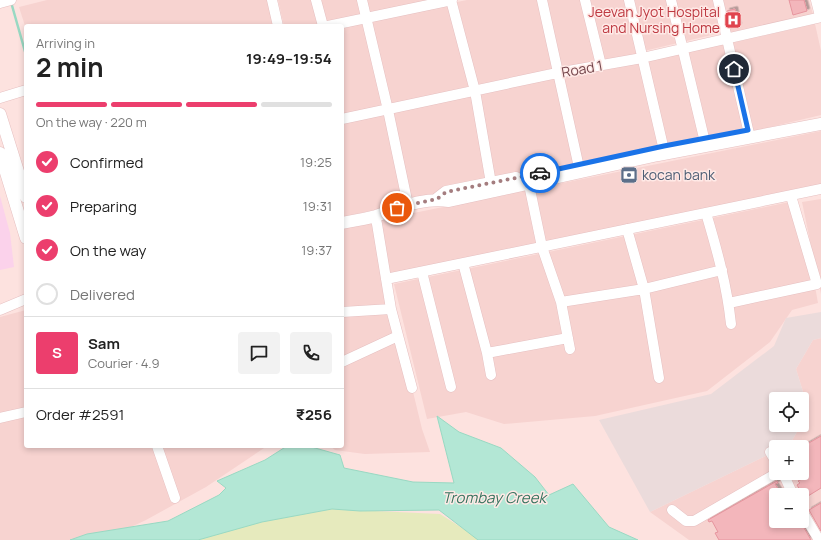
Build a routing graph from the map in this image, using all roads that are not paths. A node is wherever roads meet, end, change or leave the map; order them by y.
1 (11, 0) edge
2 (272, 0) edge
3 (316, 0) edge
4 (362, 0) edge
5 (451, 0) edge
6 (542, 0) edge
7 (585, 0) edge
8 (629, 0) edge
9 (671, 0) edge
10 (718, 0) edge
11 (818, 0) edge
12 (0, 3) edge
13 (404, 5) edge
14 (821, 17) edge
15 (367, 18) junction
16 (278, 24) edge
17 (322, 24) edge
18 (338, 24) edge
19 (727, 39) junction
20 (684, 49) junction
21 (642, 58) junction
22 (601, 65) junction
23 (557, 73) junction
24 (24, 91) edge
25 (475, 91) junction
26 (0, 98) edge
27 (388, 110) junction
28 (0, 114) edge
29 (821, 116) edge
30 (344, 119) edge
31 (821, 124) edge
32 (749, 134) junction
33 (704, 138) junction
34 (664, 146) junction
35 (0, 153) edge
36 (579, 169) junction
37 (528, 179) junction
38 (491, 187) junction
39 (821, 189) edge
40 (24, 191) edge
41 (791, 196) junction
42 (408, 205) junction
43 (706, 213) junction
44 (375, 216) junction
45 (344, 223) edge
46 (628, 229) junction
47 (24, 231) edge
48 (542, 247) junction
49 (463, 263) junction
50 (722, 270) junction
51 (422, 272) junction
52 (386, 279) junction
53 (644, 289) junction
54 (24, 300) edge
55 (561, 302) junction
56 (729, 303) junction
57 (391, 309) junction
58 (0, 310) edge
59 (344, 312) edge
60 (731, 324) dead end
61 (398, 336) junction
62 (568, 338) junction
63 (570, 349) dead end
64 (487, 353) junction
65 (344, 361) edge
66 (491, 375) dead end
67 (659, 378) dead end
68 (451, 387) dead end
69 (412, 388) dead end
70 (24, 412) edge
71 (0, 418) edge
72 (158, 448) edge
73 (769, 478) edge
74 (175, 498) dead end
75 (672, 510) dead end
76 (809, 524) edge
77 (818, 540) edge

1 - 12 street
2 - 16 street
3 - 17 street
4 - 15 street
5 - 13 street
5 - 25 street
6 - 23 street
7 - 22 street
8 - 21 street
9 - 20 street
10 - 19 street
11 - 14 street
13 - 15 street
14 - 19 street, Road 1
15 - 18 street
15 - 27 street
19 - 20 street, Road 1
19 - 32 street
20 - 21 street, Road 1
20 - 33 street
21 - 22 street, Road 1
21 - 34 street
22 - 23 street, Road 1
23 - 25 street, Road 1
23 - 36 street
24 - 26 street
25 - 27 street, Road 1
25 - 38 street
27 - 30 street, Road 1
27 - 42 street
28 - 40 street
29 - 32 street
31 - 32 street
32 - 33 street
32 - 36 street
33 - 34 street
34 - 36 street
35 - 47 street
36 - 37 street
37 - 38 street
37 - 48 street
38 - 42 street
39 - 41 street
41 - 43 street
41 - 56 street
42 - 44 street
43 - 46 street
43 - 50 street
44 - 45 street
44 - 52 street
46 - 48 street
46 - 53 street
48 - 49 street
48 - 55 street
49 - 51 street
49 - 64 street
50 - 53 street
50 - 56 street
51 - 52 street
51 - 68 street
52 - 57 street
53 - 55 street
53 - 67 street
54 - 58 street
55 - 62 street
56 - 60 street
57 - 59 street
57 - 61 street
61 - 65 street
61 - 69 street
62 - 63 street
62 - 64 street
64 - 66 street
70 - 71 street
72 - 74 street
73 - 75 street
76 - 77 street

